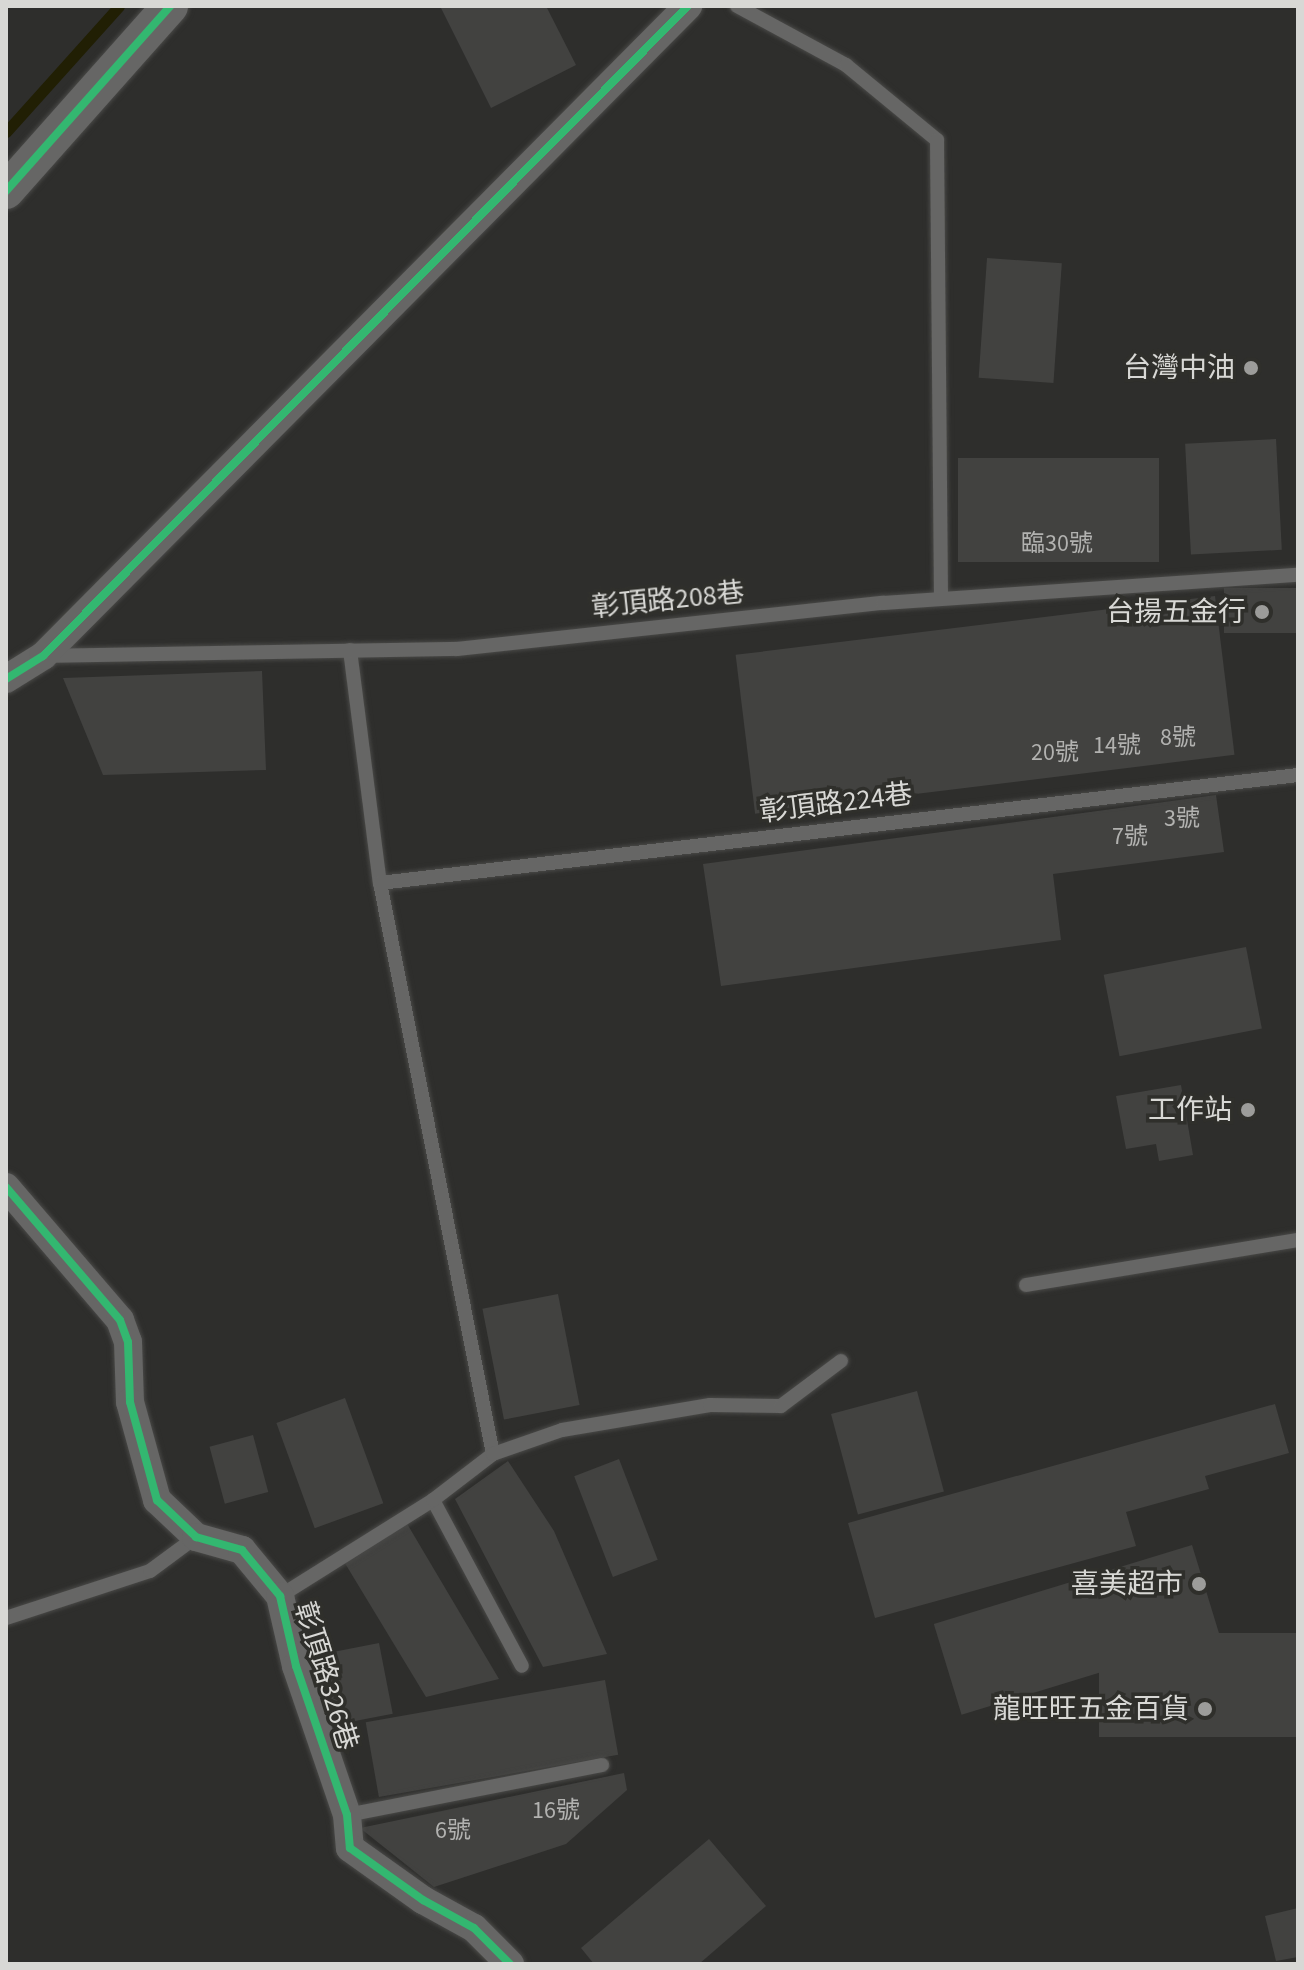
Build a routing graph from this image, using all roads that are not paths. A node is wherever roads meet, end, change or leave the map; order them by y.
1 (170, 6) edge
2 (688, 6) edge
3 (737, 6) edge
4 (6, 191) edge
5 (1298, 575) edge
6 (941, 599) junction
7 (350, 650) junction
8 (43, 656) junction
9 (6, 679) edge
10 (1298, 775) edge
11 (380, 883) junction
12 (6, 1187) edge
13 (1298, 1240) edge
14 (1026, 1285) dead end
15 (841, 1361) dead end
16 (493, 1454) junction
17 (433, 1500) junction
18 (196, 1537) junction
19 (280, 1596) junction
20 (6, 1618) edge
21 (522, 1666) dead end
22 (602, 1765) dead end
23 (347, 1815) junction
24 (510, 1964) edge

1 - 4 street
2 - 8 street
3 - 6 lane
5 - 6 lane, 彰頂路208巷
6 - 7 lane, 彰頂路208巷
7 - 8 lane, 彰頂路208巷
7 - 11 lane
8 - 9 street
10 - 11 lane, 彰頂路224巷
11 - 16 lane
12 - 18 street, 彰頂路326巷
13 - 14 lane
15 - 16 lane
16 - 17 lane
17 - 19 lane
17 - 21 lane
18 - 19 street, 彰頂路326巷
18 - 20 lane
19 - 23 street, 彰頂路326巷
22 - 23 lane
23 - 24 street, 彰頂路326巷

